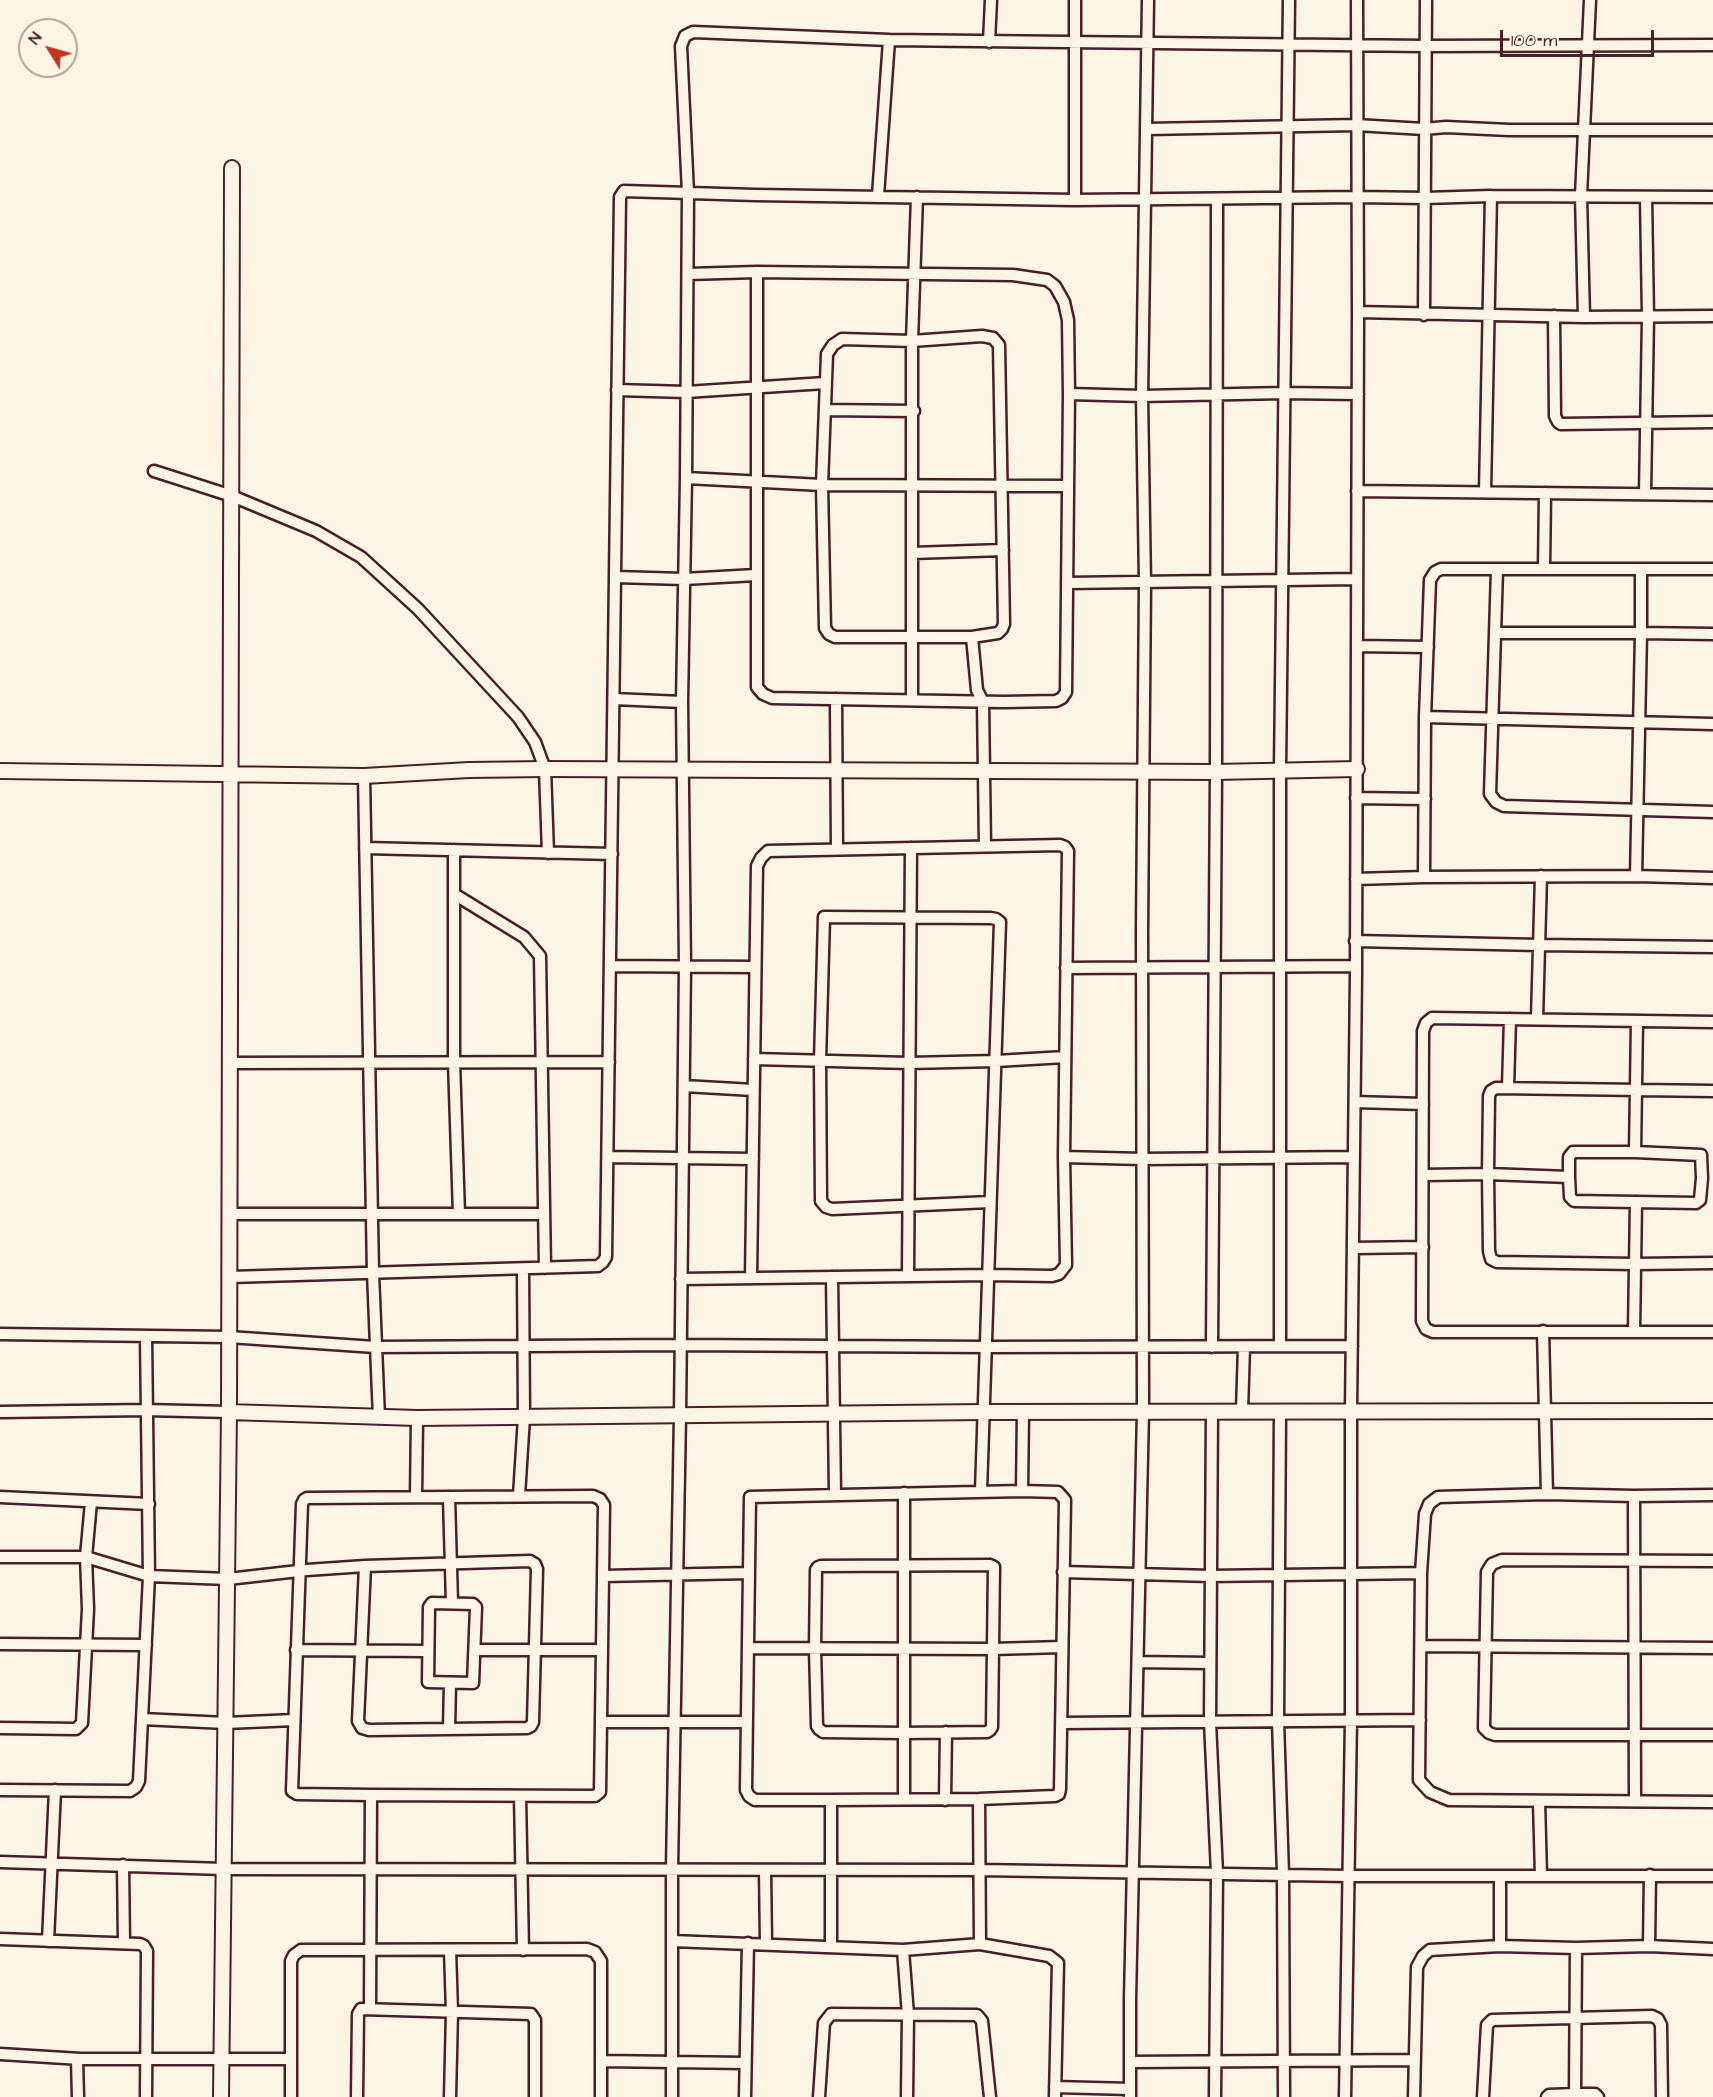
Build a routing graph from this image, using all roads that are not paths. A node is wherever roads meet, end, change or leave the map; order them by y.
1 (991, 0) edge
2 (1075, 0) edge
3 (1148, 0) edge
4 (1289, 0) edge
5 (1357, 0) edge
6 (1426, 0) edge
7 (1590, 0) edge
8 (889, 40) junction
9 (989, 42) junction
10 (1076, 42) junction
11 (1149, 43) junction
12 (1288, 43) junction
13 (1357, 45) junction
14 (1713, 45) edge
15 (1425, 46) junction
16 (1587, 46) junction
17 (1287, 125) junction
18 (1356, 125) junction
19 (1147, 129) junction
20 (1424, 129) junction
21 (1584, 130) junction
22 (1713, 130) edge
23 (232, 168) dead end
24 (688, 193) junction
25 (878, 196) junction
26 (1491, 196) junction
27 (1581, 196) junction
28 (917, 197) junction
29 (1357, 197) junction
30 (1646, 197) junction
31 (1713, 197) edge
32 (1286, 198) junction
33 (1425, 198) junction
34 (1216, 199) junction
35 (1076, 200) junction
36 (1146, 200) junction
37 (757, 272) junction
38 (914, 273) junction
39 (688, 274) junction
40 (1358, 312) junction
41 (1488, 313) junction
42 (1424, 315) junction
43 (1554, 316) junction
44 (1713, 316) edge
45 (1584, 317) junction
46 (1648, 317) junction
47 (912, 341) junction
48 (825, 383) junction
49 (758, 387) junction
50 (617, 390) junction
51 (686, 392) junction
52 (1284, 393) junction
53 (1069, 394) junction
54 (1216, 394) junction
55 (1358, 394) junction
56 (1142, 396) junction
57 (825, 410) junction
58 (914, 411) junction
59 (1713, 422) edge
60 (1646, 423) junction
61 (154, 471) dead end
62 (686, 478) junction
63 (756, 481) junction
64 (822, 485) junction
65 (912, 486) junction
66 (1002, 486) junction
67 (1068, 486) junction
68 (1357, 491) junction
69 (1485, 492) junction
70 (1545, 493) junction
71 (1645, 494) junction
72 (1713, 495) edge
73 (232, 496) junction
74 (1003, 550) junction
75 (912, 553) junction
76 (1544, 569) junction
77 (1713, 569) edge
78 (1497, 570) junction
79 (1641, 570) junction
80 (756, 574) junction
81 (615, 577) junction
82 (684, 579) junction
83 (1357, 579) junction
84 (1283, 581) junction
85 (1215, 582) junction
86 (1067, 583) junction
87 (1145, 583) junction
88 (1496, 633) junction
89 (1641, 633) junction
90 (1713, 633) edge
91 (912, 637) junction
92 (972, 637) junction
93 (1358, 646) junction
94 (1428, 647) junction
95 (614, 699) junction
96 (836, 699) junction
97 (912, 700) junction
98 (682, 702) junction
99 (983, 702) junction
100 (1425, 717) junction
101 (1492, 720) junction
102 (1639, 723) junction
103 (1713, 724) edge
104 (545, 769) junction
105 (1357, 769) junction
106 (983, 770) junction
107 (1144, 770) junction
108 (0, 771) edge
109 (613, 771) junction
110 (683, 771) junction
111 (837, 771) junction
112 (1280, 771) junction
113 (1216, 772) junction
114 (231, 773) junction
115 (364, 776) junction
116 (1356, 798) junction
117 (1425, 799) junction
118 (1637, 811) junction
119 (1713, 812) edge
120 (984, 846) junction
121 (365, 848) junction
122 (911, 848) junction
123 (837, 849) junction
124 (454, 850) junction
125 (548, 852) junction
126 (612, 854) junction
127 (1541, 876) junction
128 (1636, 876) junction
129 (1424, 877) junction
130 (1713, 878) edge
131 (1356, 879) junction
132 (454, 894) junction
133 (910, 916) junction
134 (1355, 941) junction
135 (1539, 945) junction
136 (1713, 947) edge
137 (610, 966) junction
138 (685, 966) junction
139 (1356, 966) junction
140 (755, 967) junction
141 (1280, 967) junction
142 (1066, 968) junction
143 (1214, 968) junction
144 (1142, 969) junction
145 (1510, 1019) junction
146 (1537, 1019) junction
147 (1637, 1022) junction
148 (1713, 1022) edge
149 (1065, 1057) junction
150 (754, 1059) junction
151 (369, 1061) junction
152 (820, 1061) junction
153 (996, 1061) junction
154 (454, 1062) junction
155 (609, 1062) junction
156 (230, 1063) junction
157 (542, 1063) junction
158 (909, 1063) junction
159 (684, 1086) junction
160 (1508, 1088) junction
161 (753, 1090) junction
162 (1637, 1090) junction
163 (1713, 1091) edge
164 (1355, 1102) junction
165 (1423, 1104) junction
166 (1635, 1152) junction
167 (608, 1157) junction
168 (1064, 1157) junction
169 (1354, 1157) junction
170 (1280, 1158) junction
171 (683, 1159) junction
172 (753, 1159) junction
173 (1143, 1159) junction
174 (1213, 1159) junction
175 (1488, 1174) junction
176 (1423, 1175) junction
177 (1569, 1177) junction
178 (1708, 1178) edge
179 (990, 1202) junction
180 (1636, 1202) junction
181 (909, 1206) junction
182 (230, 1214) junction
183 (372, 1214) junction
184 (459, 1214) junction
185 (544, 1214) junction
186 (1423, 1247) junction
187 (1354, 1248) junction
188 (1713, 1263) edge
189 (1636, 1264) junction
190 (545, 1268) junction
191 (523, 1269) junction
192 (373, 1273) junction
193 (989, 1275) junction
194 (908, 1276) junction
195 (230, 1277) junction
196 (832, 1277) junction
197 (751, 1278) junction
198 (681, 1279) junction
199 (1543, 1331) junction
200 (1635, 1331) junction
201 (1713, 1332) edge
202 (0, 1334) edge
203 (146, 1336) junction
204 (229, 1337) junction
205 (681, 1345) junction
206 (524, 1346) junction
207 (833, 1346) junction
208 (1280, 1346) junction
209 (1352, 1346) junction
210 (375, 1347) junction
211 (986, 1347) junction
212 (1143, 1347) junction
213 (1212, 1347) junction
214 (1244, 1347) junction
215 (146, 1410) junction
216 (1143, 1411) junction
217 (1212, 1411) junction
218 (1242, 1411) junction
219 (1280, 1411) junction
220 (1351, 1411) junction
221 (1545, 1411) junction
222 (1713, 1411) edge
223 (0, 1412) edge
224 (229, 1412) junction
225 (984, 1412) junction
226 (1023, 1412) junction
227 (834, 1414) junction
228 (681, 1415) junction
229 (524, 1417) junction
230 (379, 1418) junction
231 (417, 1418) junction
232 (981, 1491) junction
233 (1022, 1491) junction
234 (904, 1493) junction
235 (835, 1494) junction
236 (1547, 1494) junction
237 (1713, 1495) edge
238 (519, 1496) junction
239 (1634, 1496) junction
240 (0, 1497) edge
241 (416, 1497) junction
242 (449, 1497) junction
243 (91, 1502) junction
244 (149, 1504) junction
245 (0, 1557) edge
246 (86, 1557) junction
247 (1633, 1560) junction
248 (1713, 1561) edge
249 (451, 1564) junction
250 (904, 1565) junction
251 (365, 1566) junction
252 (301, 1571) junction
253 (1063, 1572) junction
254 (749, 1573) junction
255 (1351, 1573) junction
256 (678, 1574) junction
257 (1421, 1574) junction
258 (1139, 1575) junction
259 (1279, 1575) junction
260 (149, 1576) junction
261 (603, 1576) junction
262 (1211, 1576) junction
263 (228, 1579) junction
264 (452, 1604) junction
265 (0, 1644) edge
266 (86, 1645) junction
267 (146, 1645) junction
268 (1062, 1647) junction
269 (1421, 1647) junction
270 (1486, 1647) junction
271 (748, 1648) junction
272 (1633, 1648) junction
273 (1713, 1648) edge
274 (815, 1649) junction
275 (903, 1649) junction
276 (993, 1649) junction
277 (296, 1650) junction
278 (361, 1650) junction
279 (427, 1650) junction
280 (476, 1650) junction
281 (535, 1650) junction
282 (602, 1650) junction
283 (1138, 1662) junction
284 (1210, 1663) junction
285 (450, 1684) junction
286 (142, 1719) junction
287 (1352, 1719) junction
288 (294, 1720) junction
289 (1278, 1720) junction
290 (1420, 1720) junction
291 (601, 1722) junction
292 (747, 1722) junction
293 (1210, 1722) junction
294 (226, 1723) junction
295 (675, 1723) junction
296 (1062, 1723) junction
297 (1137, 1723) junction
298 (0, 1728) edge
299 (449, 1729) junction
300 (903, 1732) junction
301 (946, 1732) junction
302 (1633, 1735) junction
303 (1713, 1735) edge
304 (0, 1790) edge
305 (55, 1790) junction
306 (371, 1796) junction
307 (520, 1796) junction
308 (904, 1799) junction
309 (980, 1799) junction
310 (831, 1800) junction
311 (945, 1800) junction
312 (1635, 1800) junction
313 (1539, 1802) junction
314 (1713, 1802) edge
315 (0, 1862) edge
316 (51, 1862) junction
317 (123, 1865) junction
318 (224, 1869) junction
319 (369, 1869) junction
320 (521, 1869) junction
321 (672, 1869) junction
322 (765, 1870) junction
323 (832, 1870) junction
324 (980, 1870) junction
325 (1133, 1872) junction
326 (1217, 1872) junction
327 (1283, 1874) junction
328 (1541, 1875) junction
329 (1650, 1875) junction
330 (1348, 1876) junction
331 (1500, 1876) junction
332 (1713, 1876) edge
333 (0, 1939) edge
334 (48, 1941) junction
335 (672, 1941) junction
336 (124, 1943) junction
337 (748, 1943) junction
338 (766, 1944) junction
339 (980, 1944) junction
340 (1649, 1946) junction
341 (831, 1947) junction
342 (1500, 1947) junction
343 (1576, 1948) junction
344 (1713, 1948) edge
345 (370, 1950) junction
346 (450, 1950) junction
347 (523, 1950) junction
348 (903, 1950) junction
349 (370, 2009) junction
350 (452, 2012) junction
351 (909, 2014) junction
352 (1574, 2018) junction
353 (0, 2054) edge
354 (77, 2059) junction
355 (146, 2059) junction
356 (291, 2059) junction
357 (221, 2060) junction
358 (1414, 2060) junction
359 (602, 2061) junction
360 (672, 2061) junction
361 (1130, 2062) junction
362 (1216, 2062) junction
363 (1284, 2062) junction
364 (1345, 2062) junction
365 (746, 2063) junction
366 (1055, 2092) edge
367 (1130, 2093) edge
368 (1575, 2094) junction
369 (78, 2097) edge
370 (146, 2097) edge
371 (221, 2097) edge
372 (291, 2097) edge
373 (357, 2097) edge
374 (450, 2097) edge
375 (535, 2097) edge
376 (601, 2097) edge
377 (672, 2097) edge
378 (745, 2097) edge
379 (819, 2097) edge
380 (907, 2097) edge
381 (990, 2097) edge
382 (1215, 2097) edge
383 (1284, 2097) edge
384 (1345, 2097) edge
385 (1414, 2097) edge
386 (1483, 2097) edge
387 (1547, 2097) edge
388 (1598, 2097) edge
389 (1662, 2097) edge

1 - 9 street
2 - 10 street
3 - 11 street
4 - 12 street
5 - 13 street
6 - 15 street
7 - 16 street
8 - 9 street
8 - 24 street
8 - 25 street
9 - 10 street
10 - 11 street
10 - 35 street
11 - 12 street
11 - 19 street
12 - 13 street
12 - 17 street
13 - 15 street
13 - 18 street
14 - 16 street
15 - 16 street
15 - 20 street
16 - 21 street
17 - 18 street
17 - 19 street
17 - 32 street
18 - 20 street
18 - 29 street
19 - 36 street
20 - 21 street
20 - 33 street
21 - 22 street
21 - 27 street
23 - 73 street
24 - 25 street
24 - 39 street
24 - 50 street
25 - 28 street
26 - 27 street
26 - 33 street
26 - 41 street
27 - 30 street
27 - 45 street
28 - 35 street
28 - 38 street
29 - 32 street
29 - 33 street
29 - 40 street
30 - 31 street
30 - 46 street
32 - 34 street
32 - 52 street
33 - 42 street
34 - 36 street
34 - 54 street
35 - 36 street
36 - 56 street
37 - 38 street
37 - 39 street
37 - 49 street
38 - 47 street
38 - 53 street
39 - 51 street
40 - 42 street
40 - 55 street
41 - 42 street
41 - 43 street
41 - 69 street
43 - 45 street
43 - 60 street
44 - 46 street
45 - 46 street
46 - 60 street
47 - 48 street
47 - 58 street
47 - 66 street
48 - 49 street
48 - 57 street
49 - 51 street
49 - 63 street
50 - 51 street
50 - 81 street
51 - 62 street
52 - 54 street
52 - 55 street
52 - 84 street
53 - 56 street
53 - 67 street
54 - 56 street
54 - 85 street
55 - 68 street
56 - 87 street
57 - 58 street
57 - 64 street
58 - 65 street
59 - 60 street
60 - 71 street
61 - 73 street
62 - 63 street
62 - 82 street
63 - 64 street
63 - 80 street
64 - 65 street
64 - 91 street
65 - 66 street
65 - 75 street
66 - 67 street
66 - 74 street
67 - 86 street
68 - 69 street
68 - 83 street
69 - 70 street
70 - 71 street
70 - 76 street
71 - 72 street
73 - 104 street
73 - 114 street
74 - 75 street
74 - 92 street
75 - 91 street
76 - 78 street
76 - 79 street
77 - 79 street
78 - 88 street
78 - 94 street
79 - 89 street
80 - 82 street
80 - 96 street
81 - 82 street
81 - 95 street
82 - 98 street
83 - 84 street
83 - 93 street
84 - 85 street
84 - 112 street
85 - 87 street
85 - 113 street
86 - 87 street
86 - 99 street
87 - 107 street
88 - 89 street
88 - 101 street
89 - 90 street
89 - 102 street
91 - 92 street
91 - 97 street
92 - 99 street
93 - 94 street
93 - 105 street
94 - 100 street
95 - 98 street
95 - 109 street
96 - 97 street
96 - 111 street
97 - 99 street
98 - 110 street
99 - 106 street
100 - 101 street
100 - 117 street
101 - 102 street
101 - 118 street
102 - 103 street
102 - 118 street
104 - 109 street
104 - 115 street
104 - 125 street
105 - 112 street
105 - 116 street
106 - 107 street
106 - 111 street
106 - 120 street
107 - 113 street
107 - 144 street
108 - 114 street
109 - 110 street
109 - 126 street
110 - 111 street
110 - 138 street
111 - 123 street
112 - 113 street
112 - 141 street
113 - 143 street
114 - 115 street
114 - 156 street
115 - 121 street
116 - 117 street
116 - 131 street
117 - 129 street
118 - 119 street
118 - 128 street
120 - 122 street
120 - 142 street
121 - 124 street
121 - 151 street
122 - 123 street
122 - 133 street
123 - 140 street
124 - 125 street
124 - 132 street
125 - 126 street
126 - 137 street
127 - 128 street
127 - 129 street
127 - 135 street
128 - 130 street
129 - 131 street
131 - 134 street
132 - 154 street
132 - 157 street
133 - 152 street
133 - 153 street
133 - 158 street
134 - 135 street
134 - 139 street
135 - 136 street
135 - 146 street
137 - 138 street
137 - 155 street
138 - 140 street
138 - 159 street
139 - 141 street
139 - 164 street
140 - 150 street
141 - 143 street
141 - 170 street
142 - 144 street
142 - 149 street
143 - 144 street
143 - 174 street
144 - 173 street
145 - 146 street
145 - 160 street
145 - 165 street
146 - 147 street
147 - 148 street
147 - 162 street
149 - 153 street
149 - 168 street
150 - 152 street
150 - 161 street
151 - 154 street
151 - 156 street
151 - 183 street
152 - 158 street
152 - 181 street
153 - 158 street
153 - 179 street
154 - 157 street
154 - 184 street
155 - 157 street
155 - 167 street
156 - 182 street
157 - 185 street
158 - 181 street
159 - 161 street
159 - 171 street
160 - 162 street
160 - 175 street
161 - 172 street
162 - 163 street
162 - 166 street
164 - 165 street
164 - 169 street
165 - 176 street
166 - 177 street
166 - 178 street
167 - 171 street
167 - 190 street
168 - 173 street
168 - 193 street
169 - 170 street
169 - 187 street
170 - 174 street
170 - 208 street
171 - 172 street
171 - 198 street
172 - 197 street
173 - 174 street
173 - 212 street
174 - 213 street
175 - 176 street
175 - 177 street
175 - 189 street
176 - 186 street
177 - 180 street
178 - 180 street
179 - 181 street
179 - 193 street
180 - 189 street
181 - 194 street
182 - 183 street
182 - 195 street
183 - 184 street
183 - 192 street
184 - 185 street
185 - 190 street
186 - 187 street
186 - 199 street
187 - 209 street
188 - 189 street
189 - 200 street
190 - 191 street
191 - 192 street
191 - 206 street
192 - 195 street
192 - 210 street
193 - 194 street
193 - 211 street
194 - 196 street
195 - 204 street
196 - 197 street
196 - 207 street
197 - 198 street
198 - 205 street
199 - 200 street
199 - 221 street
200 - 201 street
202 - 203 street
203 - 204 street
203 - 215 street
204 - 210 street
204 - 224 street
205 - 206 street
205 - 207 street
205 - 228 street
206 - 210 street
206 - 229 street
207 - 211 street
207 - 227 street
208 - 209 street
208 - 214 street
209 - 220 street
210 - 230 street
211 - 212 street
211 - 225 street
212 - 213 street
212 - 216 street
213 - 214 street
214 - 218 street
215 - 223 street
215 - 224 street
215 - 244 street
216 - 217 street
216 - 226 street
216 - 258 street
217 - 218 street
217 - 262 street
218 - 219 street
219 - 220 street
219 - 259 street
220 - 221 street
220 - 255 street
221 - 222 street
221 - 236 street
224 - 230 street
224 - 263 street
225 - 226 street
225 - 227 street
225 - 232 street
226 - 233 street
227 - 228 street
227 - 235 street
228 - 229 street
228 - 256 street
229 - 231 street
229 - 238 street
230 - 231 street
231 - 241 street
232 - 233 street
232 - 234 street
233 - 253 street
234 - 235 street
234 - 250 street
235 - 254 street
236 - 239 street
236 - 257 street
237 - 239 street
238 - 242 street
238 - 261 street
239 - 247 street
240 - 243 street
241 - 242 street
241 - 252 street
242 - 249 street
243 - 244 street
243 - 246 street
244 - 260 street
245 - 246 street
246 - 260 street
246 - 266 street
247 - 248 street
247 - 270 street
247 - 272 street
249 - 251 street
249 - 264 street
249 - 281 street
250 - 274 street
250 - 275 street
250 - 276 street
251 - 252 street
251 - 278 street
252 - 263 street
252 - 277 street
253 - 258 street
253 - 268 street
254 - 256 street
254 - 271 street
255 - 257 street
255 - 259 street
255 - 287 street
256 - 261 street
256 - 295 street
257 - 269 street
258 - 262 street
258 - 283 street
259 - 262 street
259 - 289 street
260 - 263 street
260 - 267 street
261 - 282 street
262 - 284 street
263 - 294 street
264 - 279 street
264 - 280 street
265 - 266 street
266 - 267 street
266 - 298 street
267 - 286 street
268 - 276 street
268 - 296 street
269 - 270 street
269 - 290 street
270 - 272 street
270 - 302 street
271 - 274 street
271 - 292 street
272 - 273 street
272 - 302 street
274 - 275 street
274 - 300 street
275 - 276 street
275 - 300 street
276 - 301 street
277 - 278 street
277 - 288 street
278 - 279 street
278 - 299 street
279 - 285 street
280 - 281 street
280 - 285 street
281 - 282 street
281 - 299 street
282 - 291 street
283 - 284 street
283 - 297 street
284 - 293 street
285 - 299 street
286 - 294 street
286 - 305 street
287 - 289 street
287 - 290 street
287 - 330 street
288 - 294 street
288 - 306 street
289 - 293 street
289 - 327 street
290 - 313 street
291 - 295 street
291 - 307 street
292 - 295 street
292 - 310 street
293 - 297 street
293 - 326 street
294 - 318 street
295 - 321 street
296 - 297 street
296 - 309 street
297 - 325 street
300 - 301 street
300 - 308 street
301 - 311 street
302 - 303 street
302 - 312 street
304 - 305 street
305 - 316 street
306 - 307 street
306 - 319 street
307 - 320 street
308 - 310 street
308 - 311 street
309 - 311 street
309 - 324 street
310 - 323 street
312 - 313 street
312 - 314 street
313 - 328 street
315 - 316 street
316 - 317 street
316 - 334 street
317 - 318 street
317 - 336 street
318 - 319 street
318 - 357 street
319 - 320 street
319 - 345 street
320 - 321 street
320 - 347 street
321 - 322 street
321 - 335 street
322 - 323 street
322 - 338 street
323 - 324 street
323 - 341 street
324 - 325 street
324 - 339 street
325 - 326 street
325 - 361 street
326 - 327 street
326 - 362 street
327 - 330 street
327 - 363 street
328 - 329 street
328 - 331 street
329 - 332 street
329 - 340 street
330 - 331 street
330 - 364 street
331 - 342 street
333 - 334 street
334 - 336 street
335 - 337 street
335 - 360 street
336 - 355 street
337 - 338 street
337 - 365 street
338 - 341 street
339 - 348 street
339 - 366 street
340 - 343 street
340 - 344 street
341 - 348 street
342 - 343 street
342 - 358 street
343 - 352 street
345 - 346 street
345 - 349 street
345 - 356 street
346 - 347 street
346 - 350 street
347 - 359 street
348 - 351 street
349 - 350 street
349 - 373 street
350 - 374 street
350 - 375 street
351 - 379 street
351 - 380 street
351 - 381 street
352 - 368 street
352 - 386 street
352 - 389 street
353 - 354 street
354 - 355 street
354 - 369 street
355 - 357 street
355 - 370 street
356 - 357 street
356 - 372 street
357 - 371 street
358 - 364 street
358 - 385 street
359 - 360 street
359 - 376 street
360 - 365 street
360 - 377 street
361 - 362 street
361 - 367 street
362 - 363 street
362 - 382 street
363 - 364 street
363 - 383 street
364 - 384 street
365 - 378 street
366 - 367 street
368 - 387 street
368 - 388 street

